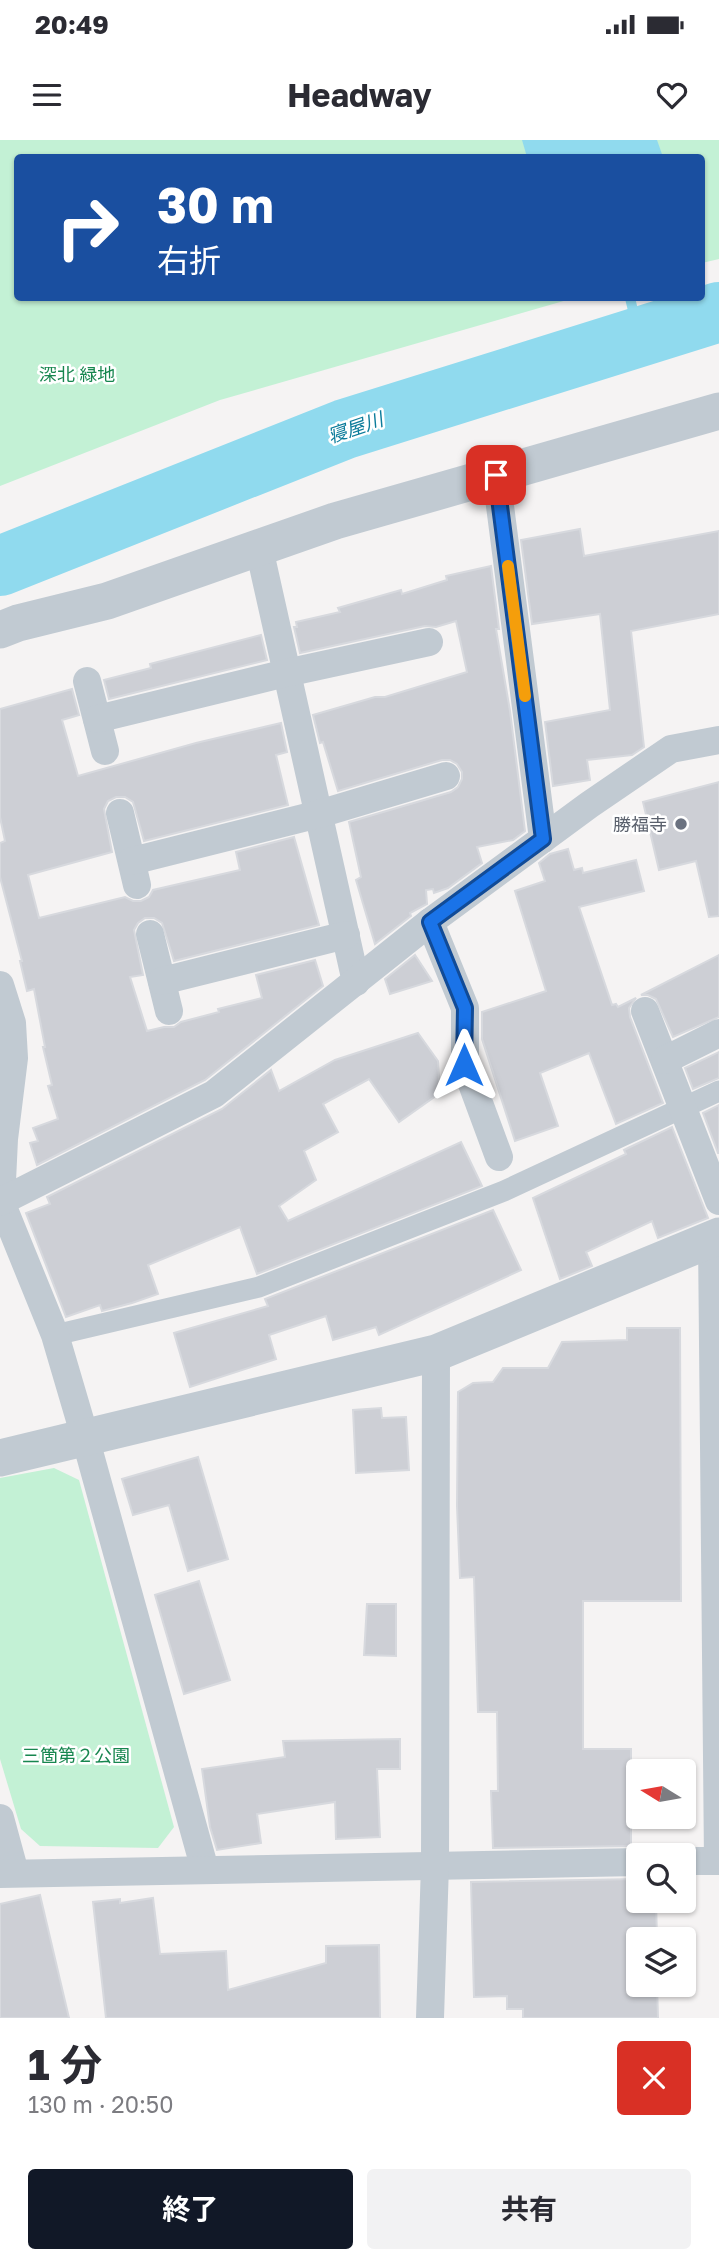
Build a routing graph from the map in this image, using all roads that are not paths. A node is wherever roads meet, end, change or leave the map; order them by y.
1 (719, 411) edge
2 (496, 475) junction
3 (259, 548) junction
4 (0, 630) edge
5 (429, 642) dead end
6 (286, 673) junction
7 (87, 681) dead end
8 (97, 719) junction
9 (719, 740) edge
10 (105, 751) dead end
11 (446, 776) dead end
12 (120, 813) dead end
13 (319, 814) junction
14 (543, 839) junction
15 (430, 922) junction
16 (150, 934) dead end
17 (345, 935) junction
18 (162, 981) junction
19 (356, 982) junction
20 (0, 985) edge
21 (169, 1011) dead end
22 (645, 1011) dead end
23 (719, 1032) edge
24 (665, 1060) junction
25 (719, 1091) edge
26 (683, 1108) junction
27 (499, 1157) dead end
28 (719, 1201) edge
29 (1, 1202) edge
30 (715, 1237) edge
31 (55, 1335) junction
32 (436, 1353) junction
33 (85, 1437) junction
34 (0, 1458) edge
35 (0, 1818) edge
36 (696, 1861) edge
37 (719, 1861) edge
38 (626, 1862) edge
39 (435, 1866) junction
40 (205, 1870) junction
41 (8, 1873) edge
42 (430, 2018) edge

1 - 2 street
2 - 3 street
2 - 14 street
3 - 4 street
3 - 6 street
5 - 6 street
6 - 8 street
6 - 13 street
7 - 8 street
8 - 10 street
9 - 14 street
11 - 13 street
12 - 13 street
13 - 17 street
14 - 15 street
15 - 19 street
15 - 27 street
16 - 18 street
17 - 18 street
17 - 19 street
18 - 21 street
19 - 29 street
20 - 29 street
22 - 24 street
23 - 24 street
24 - 26 street
25 - 26 street
26 - 28 street
26 - 31 street
29 - 31 street
30 - 32 street
30 - 37 street
31 - 33 street
32 - 33 street
32 - 39 street
33 - 34 street
33 - 40 street
35 - 41 street
36 - 37 street
38 - 39 street
39 - 40 street
39 - 42 street
40 - 41 street

